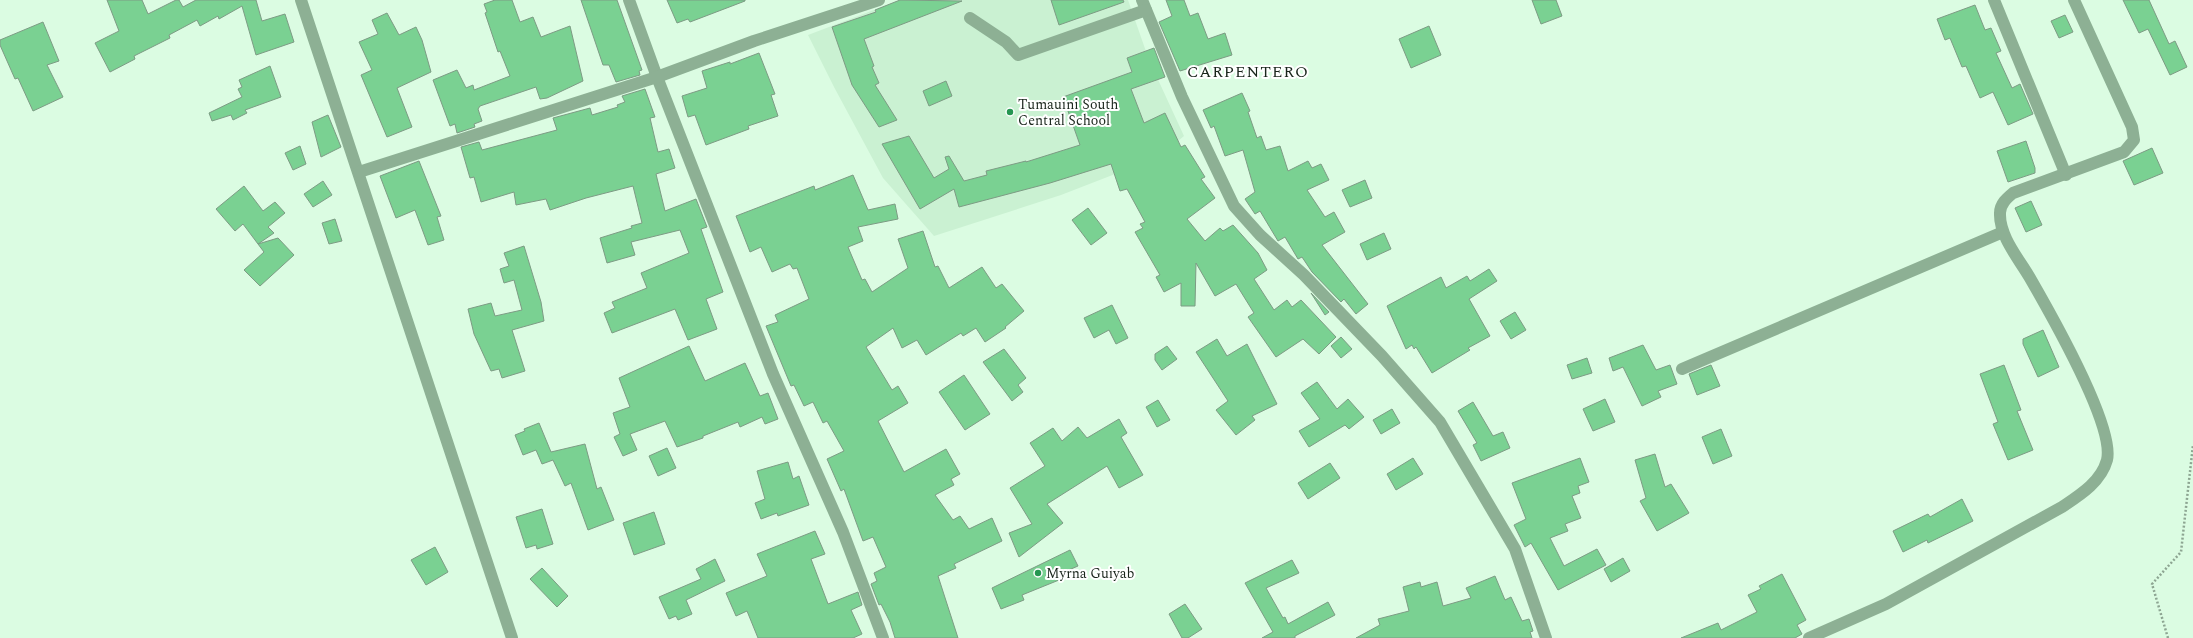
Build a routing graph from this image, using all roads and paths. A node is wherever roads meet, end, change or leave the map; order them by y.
1 (301, 0) edge
2 (629, 0) edge
3 (879, 0) edge
4 (1994, 0) edge
5 (2074, 0) edge
6 (1144, 5) edge
7 (970, 18) dead end
8 (657, 77) junction
9 (359, 172) junction
10 (2066, 174) junction
11 (2003, 232) junction
12 (1682, 370) dead end
13 (2193, 445) edge
14 (512, 638) edge
15 (883, 638) edge
16 (1546, 638) edge
17 (1809, 638) edge
18 (2168, 638) edge

1 - 9 street
2 - 8 street
3 - 8 street
4 - 10 street
5 - 10 street
6 - 7 street
6 - 16 street
8 - 9 street
8 - 15 street
9 - 14 street
10 - 11 street
11 - 12 street
11 - 17 street
13 - 18 path

